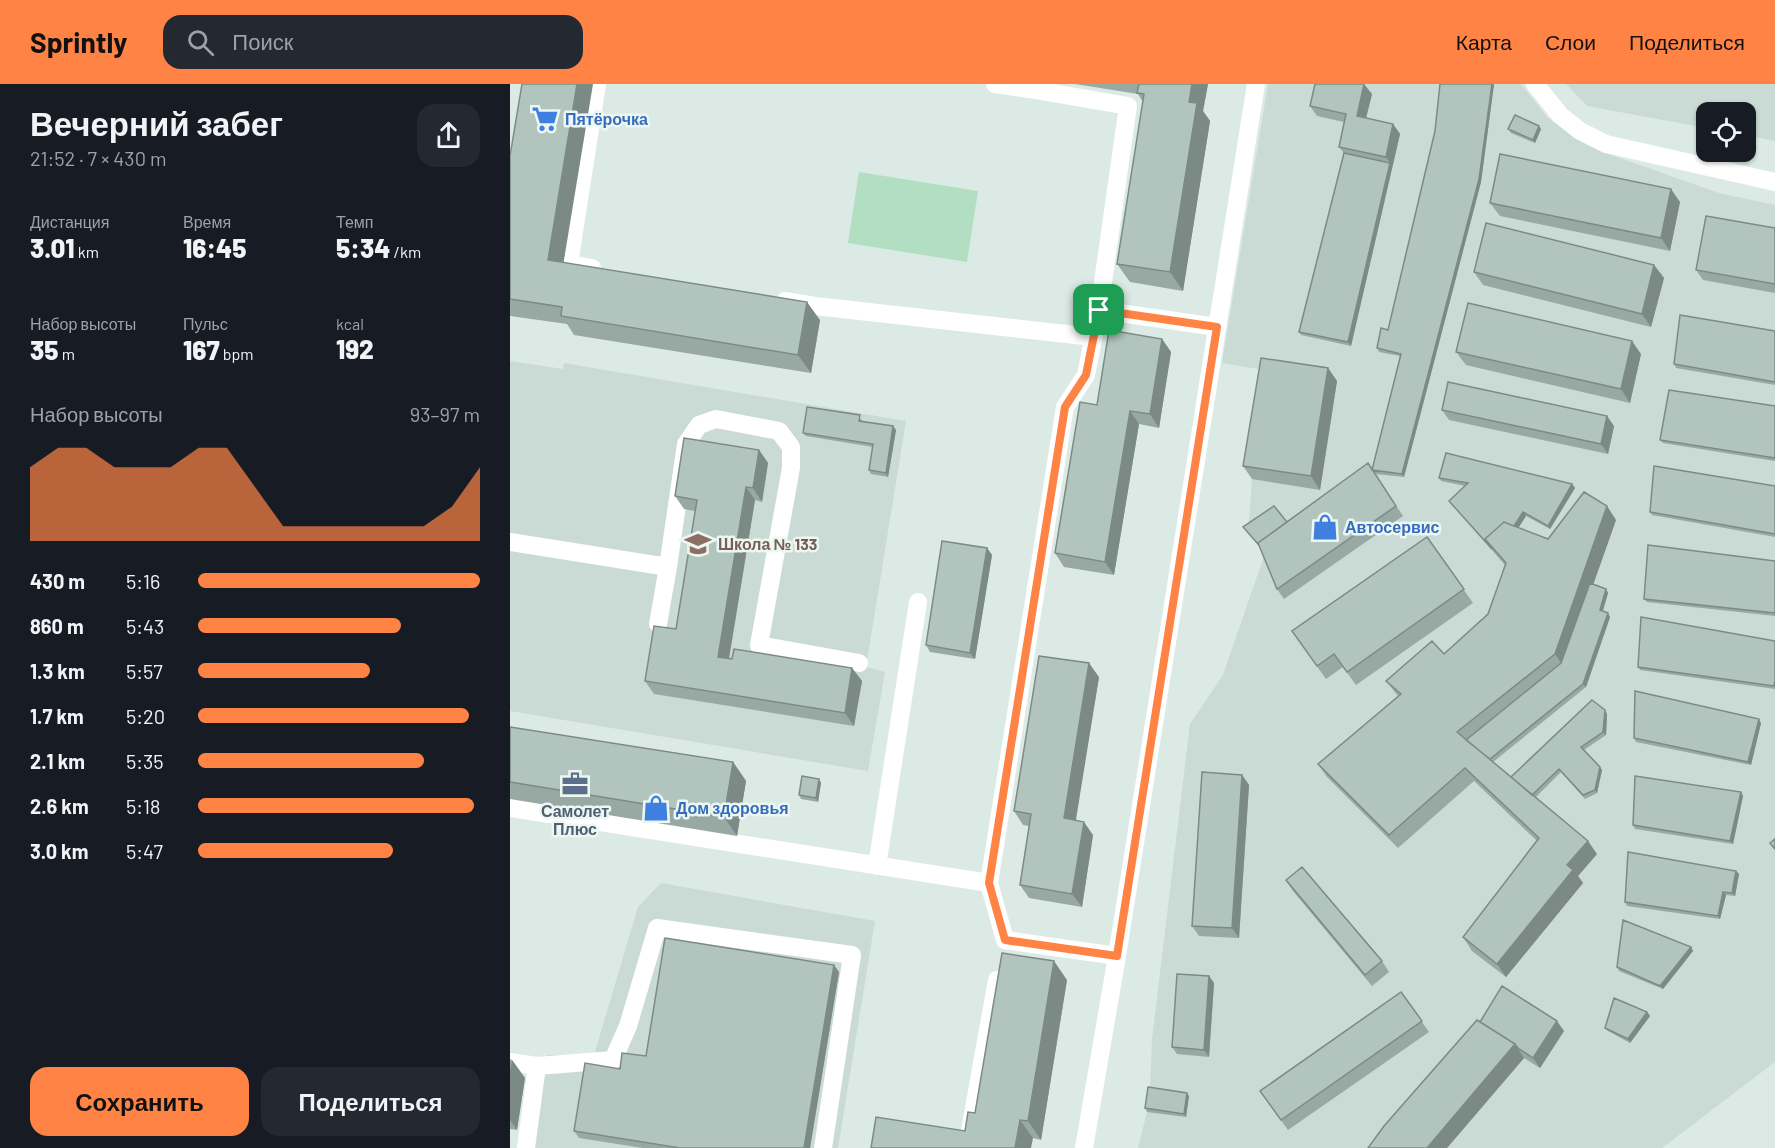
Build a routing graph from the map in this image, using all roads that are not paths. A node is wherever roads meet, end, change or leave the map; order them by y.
1 (597, 84) edge
2 (995, 84) edge
3 (1256, 84) edge
4 (1535, 84) edge
5 (1029, 87) edge
6 (1775, 182) edge
7 (604, 270) edge
8 (768, 298) edge
9 (1099, 310) junction
10 (1217, 327) junction
11 (1094, 337) junction
12 (510, 542) edge
13 (668, 567) junction
14 (918, 602) dead end
15 (658, 624) edge
16 (859, 663) dead end
17 (510, 808) edge
18 (877, 866) junction
19 (989, 883) junction
20 (1003, 952) junction
21 (1117, 956) junction
22 (510, 1062) edge
23 (537, 1066) junction
24 (947, 1131) edge
25 (526, 1148) edge
26 (823, 1148) edge
27 (1084, 1148) edge

1 - 7 street
2 - 5 street
3 - 10 street
4 - 6 street
5 - 9 street
8 - 11 street
9 - 10 street
9 - 11 street
10 - 21 street
11 - 19 street
12 - 13 street
13 - 15 street
13 - 16 street
14 - 18 street
17 - 18 street
18 - 19 street
19 - 20 street
20 - 21 street
20 - 24 street
21 - 27 street
22 - 23 street
23 - 25 street
23 - 26 street

